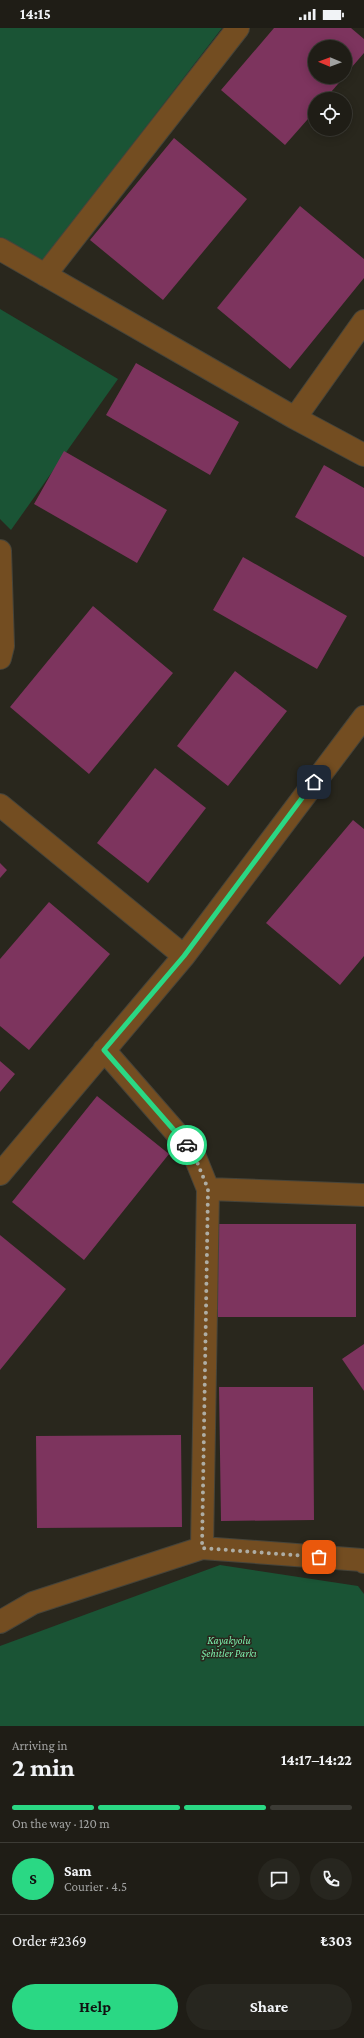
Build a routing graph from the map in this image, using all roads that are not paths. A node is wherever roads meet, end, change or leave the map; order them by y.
1 (238, 28) edge
2 (0, 248) edge
3 (45, 275) junction
4 (364, 321) edge
5 (294, 418) junction
6 (364, 455) edge
7 (0, 550) edge
8 (0, 658) edge
9 (360, 730) edge
10 (0, 805) edge
11 (184, 956) junction
12 (104, 1050) junction
13 (0, 1174) edge
14 (208, 1189) junction
15 (364, 1195) edge
16 (202, 1548) junction
17 (363, 1560) edge
18 (0, 1622) edge

1 - 3 street
2 - 3 street
3 - 5 street
4 - 5 street
5 - 6 street
7 - 8 street
9 - 11 street
10 - 11 street
11 - 12 street
12 - 13 street
12 - 14 street
14 - 15 street
14 - 16 street
16 - 17 street
16 - 18 street

